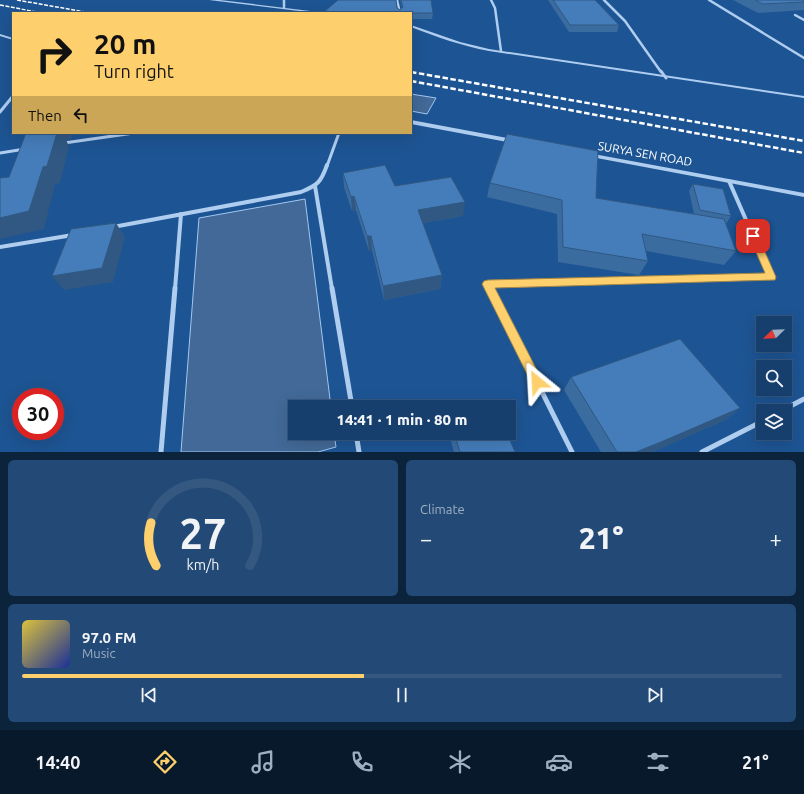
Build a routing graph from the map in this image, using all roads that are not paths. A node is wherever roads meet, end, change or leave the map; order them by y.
1 (211, 0) edge
2 (284, 0) edge
3 (397, 0) edge
4 (491, 0) edge
5 (604, 0) edge
6 (709, 0) edge
7 (284, 8) junction
8 (317, 12) edge
9 (400, 12) edge
10 (795, 15) edge
11 (804, 20) edge
12 (412, 26) edge
13 (0, 35) edge
14 (12, 38) edge
15 (501, 51) junction
16 (804, 58) edge
17 (666, 78) junction
18 (12, 97) edge
19 (804, 97) edge
20 (0, 112) edge
21 (412, 122) edge
22 (127, 134) edge
23 (339, 134) edge
24 (519, 142) edge
25 (57, 144) edge
26 (27, 149) edge
27 (0, 153) edge
28 (580, 154) edge
29 (729, 181) junction
30 (314, 186) junction
31 (804, 195) edge
32 (181, 214) junction
33 (106, 229) edge
34 (76, 234) edge
35 (0, 247) edge
36 (804, 399) edge
37 (351, 400) edge
38 (792, 406) edge
39 (756, 424) edge
40 (357, 440) edge
41 (161, 452) edge
42 (360, 452) edge
43 (572, 452) edge
44 (702, 452) edge

1 - 7 street
2 - 7 street
3 - 9 street
4 - 15 street
5 - 17 street
6 - 16 street
7 - 8 street
10 - 11 street
12 - 15 street
13 - 14 street
15 - 17 street
17 - 19 street
18 - 20 street
21 - 24 street
22 - 25 street
23 - 30 street
26 - 27 street
28 - 29 street, SURYA SEN ROAD
29 - 31 street, SURYA SEN ROAD
29 - 43 street
30 - 32 street
30 - 37 street
32 - 33 street
32 - 41 street
34 - 35 street
36 - 38 street
39 - 44 street
40 - 42 street

